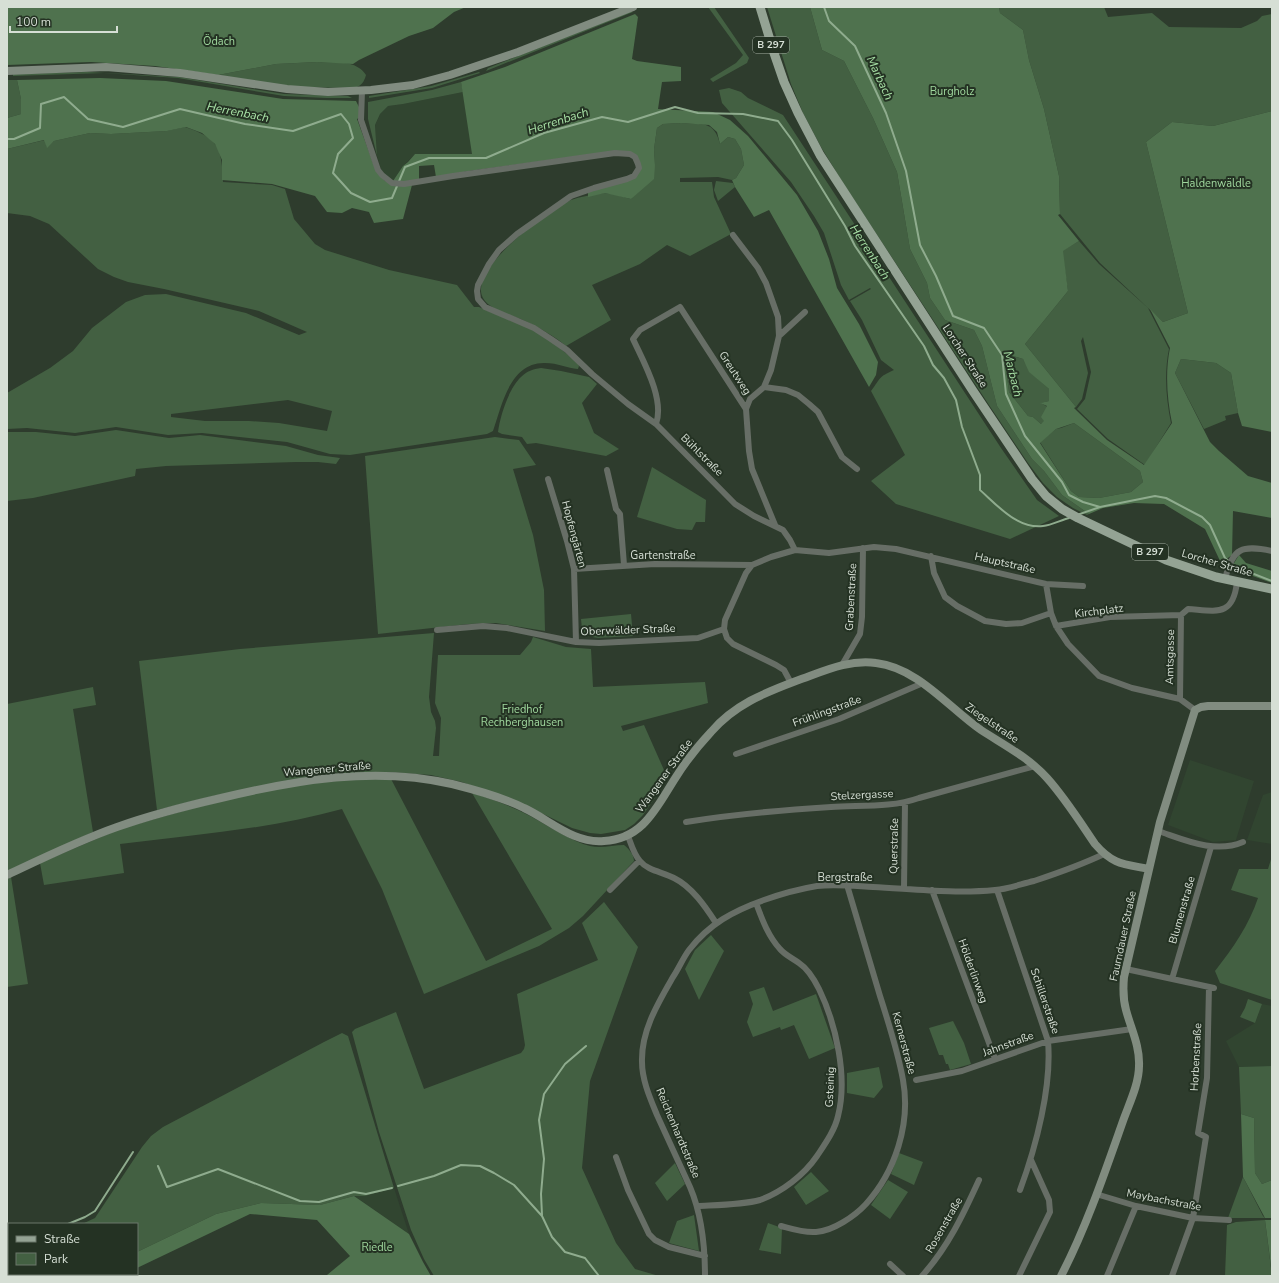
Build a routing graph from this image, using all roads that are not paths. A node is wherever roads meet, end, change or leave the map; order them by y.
1 (633, 7) edge
2 (760, 7) edge
3 (7, 70) edge
4 (362, 91) junction
5 (733, 235) dead end
6 (805, 312) dead end
7 (779, 336) junction
8 (764, 387) junction
9 (746, 409) junction
10 (656, 424) junction
11 (857, 469) dead end
12 (607, 470) dead end
13 (548, 479) dead end
14 (775, 525) junction
15 (863, 548) junction
16 (795, 550) junction
17 (1272, 551) edge
18 (931, 556) junction
19 (624, 565) junction
20 (752, 565) junction
21 (574, 569) junction
22 (1225, 579) junction
23 (1238, 582) junction
24 (1046, 584) junction
25 (1083, 586) dead end
26 (1272, 590) edge
27 (1051, 613) junction
28 (1181, 615) junction
29 (1056, 626) junction
30 (724, 629) junction
31 (437, 630) dead end
32 (576, 642) junction
33 (842, 665) junction
34 (791, 683) junction
35 (923, 684) junction
36 (1180, 699) junction
37 (1272, 706) edge
38 (1195, 710) junction
39 (736, 754) dead end
40 (1035, 766) junction
41 (905, 803) junction
42 (686, 822) dead end
43 (1158, 831) junction
44 (628, 836) junction
45 (1243, 842) dead end
46 (1211, 847) junction
47 (1104, 854) junction
48 (639, 861) junction
49 (1149, 869) junction
50 (7, 875) edge
51 (847, 885) junction
52 (904, 889) junction
53 (610, 890) dead end
54 (932, 890) junction
55 (997, 890) junction
56 (756, 903) junction
57 (716, 923) junction
58 (1126, 968) junction
59 (1172, 979) junction
60 (1132, 1029) junction
61 (1048, 1041) junction
62 (995, 1059) junction
63 (916, 1080) dead end
64 (616, 1157) dead end
65 (1031, 1160) junction
66 (979, 1180) dead end
67 (1020, 1190) dead end
68 (1096, 1194) junction
69 (697, 1206) junction
70 (1136, 1206) junction
71 (1193, 1218) junction
72 (1229, 1220) dead end
73 (781, 1226) dead end
74 (705, 1256) junction
75 (890, 1264) dead end
76 (705, 1276) edge
77 (902, 1276) edge
78 (922, 1276) edge
79 (1019, 1276) edge
80 (1061, 1276) edge
81 (1107, 1276) edge
82 (1172, 1276) edge

1 - 4 street
2 - 22 main road, Lorcher Straße / B 297
3 - 4 street
4 - 10 street, Bühlstraße
5 - 7 street
6 - 7 street
7 - 8 street
8 - 9 street
8 - 11 street
9 - 10 street, Greutweg
9 - 14 street, Greutweg
10 - 14 street, Bühlstraße
12 - 19 street
13 - 21 street, Hopfengärten
14 - 16 street, Bühlstraße
15 - 16 street
15 - 18 street, Hauptstraße
15 - 33 street, Grabenstraße
16 - 20 street
17 - 22 street
18 - 24 street, Hauptstraße
18 - 27 street
19 - 20 street, Gartenstraße
19 - 21 street, Gartenstraße
20 - 30 street
21 - 32 street, Hopfengärten
22 - 23 main road, Lorcher Straße / B 297
23 - 26 main road, Lorcher Straße / B 297
23 - 28 street, Kirchplatz
24 - 25 street
24 - 27 street, Hauptstraße
27 - 29 street, Hauptstraße
28 - 29 street, Kirchplatz
28 - 36 street, Amtsgasse
29 - 36 street, Hauptstraße
30 - 32 street, Oberwälder Straße
30 - 34 street
31 - 32 street, Oberwälder Straße
33 - 34 street, Ziegelstraße
33 - 35 street, Ziegelstraße
34 - 44 street, Wangener Straße
35 - 39 street, Frühlingstraße
35 - 40 street, Ziegelstraße
36 - 38 street, Hauptstraße
37 - 38 street
38 - 43 street, Faurndauer Straße
40 - 41 street, Stelzergasse
40 - 47 street, Ziegelstraße
41 - 42 street, Stelzergasse
41 - 52 street, Querstraße
43 - 46 street
43 - 49 street, Faurndauer Straße
44 - 48 street
44 - 50 street, Wangener Straße
45 - 46 street
46 - 59 street, Blumenstraße
47 - 49 street, Ziegelstraße
47 - 55 street, Bergstraße
48 - 53 street
48 - 57 street
49 - 58 street, Faurndauer Straße
51 - 52 street, Bergstraße
51 - 56 street, Bergstraße
51 - 73 street, Kernerstraße
52 - 54 street, Bergstraße
54 - 55 street, Bergstraße
54 - 62 street, Hölderlinweg
55 - 61 street, Schillerstraße
56 - 57 street, Bergstraße
56 - 69 street, Gsteinig
57 - 69 street, Reichenhardtstraße
58 - 59 street, Horbenstraße
58 - 60 street, Faurndauer Straße
59 - 71 street, Horbenstraße
60 - 61 street, Jahnstraße
60 - 68 street, Faurndauer Straße
61 - 62 street, Jahnstraße
61 - 65 street, Schillerstraße
62 - 63 street, Jahnstraße
64 - 74 street
65 - 67 street, Schillerstraße
65 - 79 street
66 - 78 street, Rosenstraße
68 - 70 street, Maybachstraße
68 - 80 street, Faurndauer Straße
69 - 74 street, Reichenhardtstraße
70 - 71 street, Maybachstraße
70 - 81 street
71 - 72 street, Maybachstraße
71 - 82 street
74 - 76 street, Reichenhardtstraße
75 - 77 street

